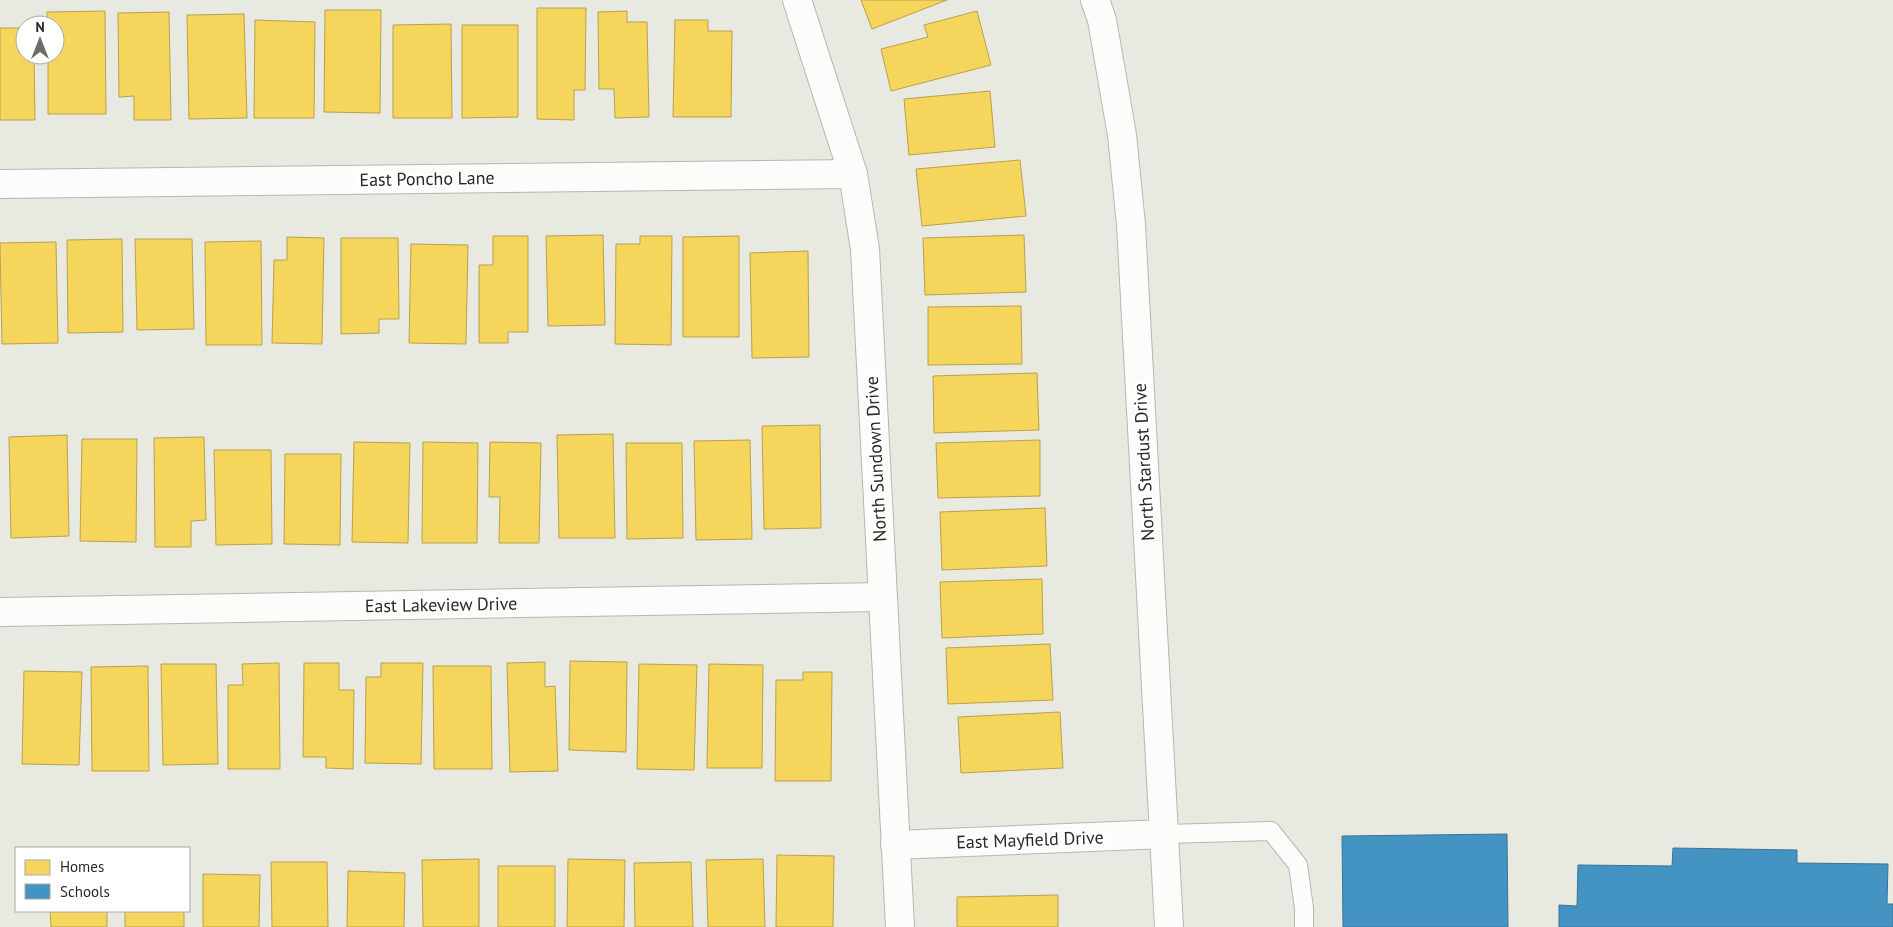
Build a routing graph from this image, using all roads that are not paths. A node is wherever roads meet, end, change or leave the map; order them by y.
1 (797, 0) edge
2 (1095, 0) edge
3 (853, 174) junction
4 (0, 184) edge
5 (882, 597) junction
6 (0, 612) edge
7 (1165, 834) junction
8 (896, 845) junction
9 (900, 927) edge
10 (1169, 927) edge
11 (1304, 927) edge

1 - 3 street, North Sundown Drive
2 - 7 street, North Stardust Drive
3 - 4 street, East Poncho Lane
3 - 5 street, North Sundown Drive
5 - 6 street, East Lakeview Drive
5 - 8 street, North Sundown Drive
7 - 8 street, East Mayfield Drive
7 - 10 street, North Stardust Drive
7 - 11 lane
8 - 9 street, North Sundown Drive

